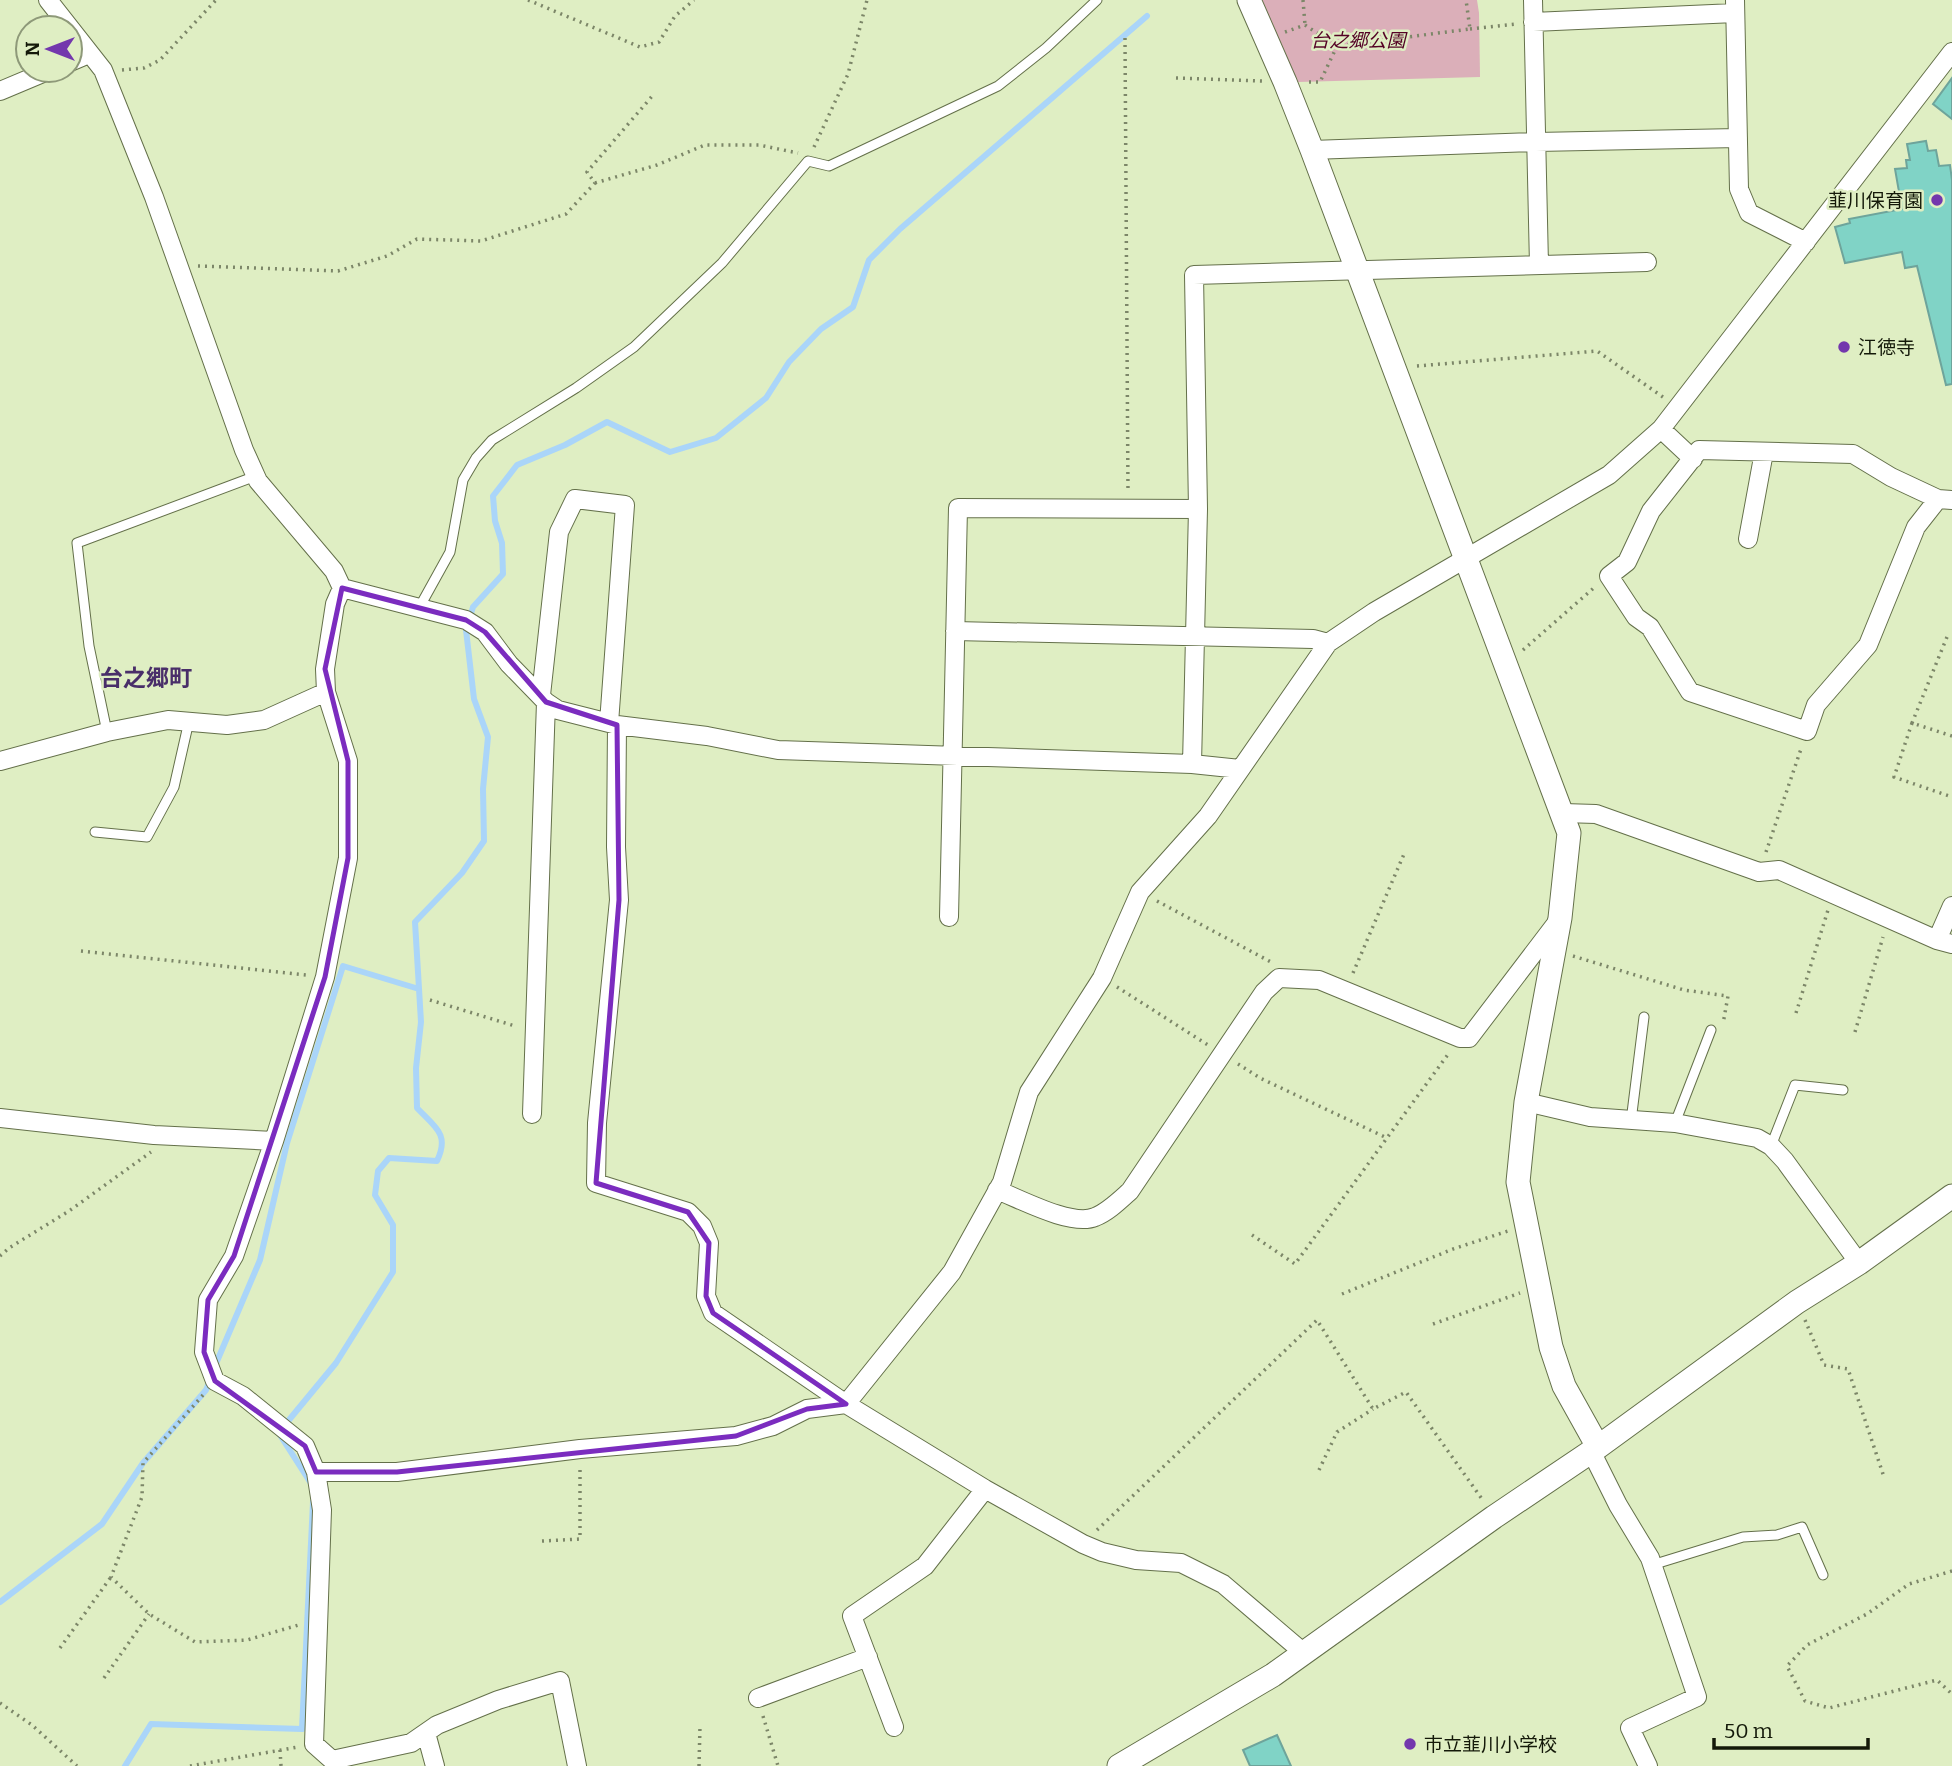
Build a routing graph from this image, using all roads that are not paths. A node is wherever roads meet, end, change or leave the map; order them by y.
1 (48, 0) edge
2 (1097, 0) edge
3 (1249, 0) edge
4 (1533, 0) edge
5 (1735, 6) edge
6 (1533, 22) junction
7 (1952, 52) edge
8 (89, 54) junction
9 (84, 56) edge
10 (17, 84) edge
11 (0, 91) edge
12 (1738, 138) junction
13 (1536, 142) junction
14 (1312, 150) junction
15 (1806, 242) junction
16 (1647, 262) dead end
17 (1539, 265) junction
18 (1356, 268) junction
19 (1661, 429) junction
20 (1764, 452) junction
21 (1693, 459) junction
22 (256, 476) junction
23 (1945, 500) edge
24 (1198, 509) junction
25 (1748, 539) dead end
26 (1466, 558) junction
27 (342, 588) junction
28 (419, 608) junction
29 (955, 631) junction
30 (1195, 636) junction
31 (1328, 643) junction
32 (326, 692) junction
33 (543, 698) junction
34 (189, 721) junction
35 (613, 724) junction
36 (107, 732) junction
37 (951, 756) junction
38 (0, 761) edge
39 (1192, 764) junction
40 (1240, 769) junction
41 (1563, 813) junction
42 (95, 832) dead end
43 (1952, 906) edge
44 (948, 917) dead end
45 (1560, 918) junction
46 (1944, 942) edge
47 (1644, 1017) dead end
48 (1711, 1030) dead end
49 (1843, 1090) dead end
50 (1526, 1102) junction
51 (532, 1114) dead end
52 (0, 1118) edge
53 (1632, 1121) junction
54 (1675, 1123) junction
55 (274, 1141) junction
56 (1770, 1146) junction
57 (997, 1190) junction
58 (1952, 1196) edge
59 (1859, 1263) junction
60 (846, 1404) junction
61 (1595, 1449) junction
62 (316, 1472) junction
63 (985, 1489) junction
64 (1652, 1565) junction
65 (1823, 1575) dead end
66 (1304, 1653) junction
67 (868, 1657) junction
68 (758, 1698) road end
69 (894, 1727) dead end
70 (426, 1733) junction
71 (435, 1766) edge
72 (576, 1766) edge
73 (1119, 1766) edge
74 (1648, 1766) edge

1 - 8 street
2 - 28 lane
3 - 14 street
4 - 6 street
5 - 6 street
5 - 12 street
6 - 13 street
7 - 15 street
8 - 9 street
8 - 22 street
10 - 11 street
12 - 13 street
12 - 15 street
13 - 14 street
13 - 17 street
14 - 18 street
15 - 19 street
16 - 17 street
17 - 18 street
18 - 24 street
18 - 26 street
19 - 21 street
19 - 26 street
20 - 21 street
20 - 23 street
20 - 25 street
21 - 23 street
22 - 27 street
22 - 36 lane
24 - 29 street
24 - 30 street
26 - 31 street
26 - 41 street
27 - 28 street
27 - 32 street
28 - 33 street
29 - 30 street
29 - 37 street
30 - 31 street
30 - 39 street
31 - 40 street
32 - 34 street
32 - 55 street
33 - 35 street
33 - 35 street
33 - 51 street
34 - 36 street
34 - 42 lane
35 - 37 street
35 - 60 street
36 - 38 street
37 - 39 street
37 - 44 street
39 - 40 street
40 - 57 street
41 - 45 street
41 - 46 street
43 - 46 street
45 - 50 street
45 - 57 street
47 - 53 lane
48 - 54 lane
49 - 56 lane
50 - 53 street
50 - 61 street
52 - 55 street
53 - 54 street
54 - 56 street
55 - 62 street
56 - 59 street
57 - 60 street
58 - 59 street
59 - 61 street
60 - 62 street
60 - 63 street
61 - 64 street
61 - 66 street
62 - 70 street
63 - 66 street
63 - 67 street
64 - 65 lane
64 - 74 street
66 - 73 street
67 - 68 street
67 - 69 street
70 - 71 street
70 - 72 street

